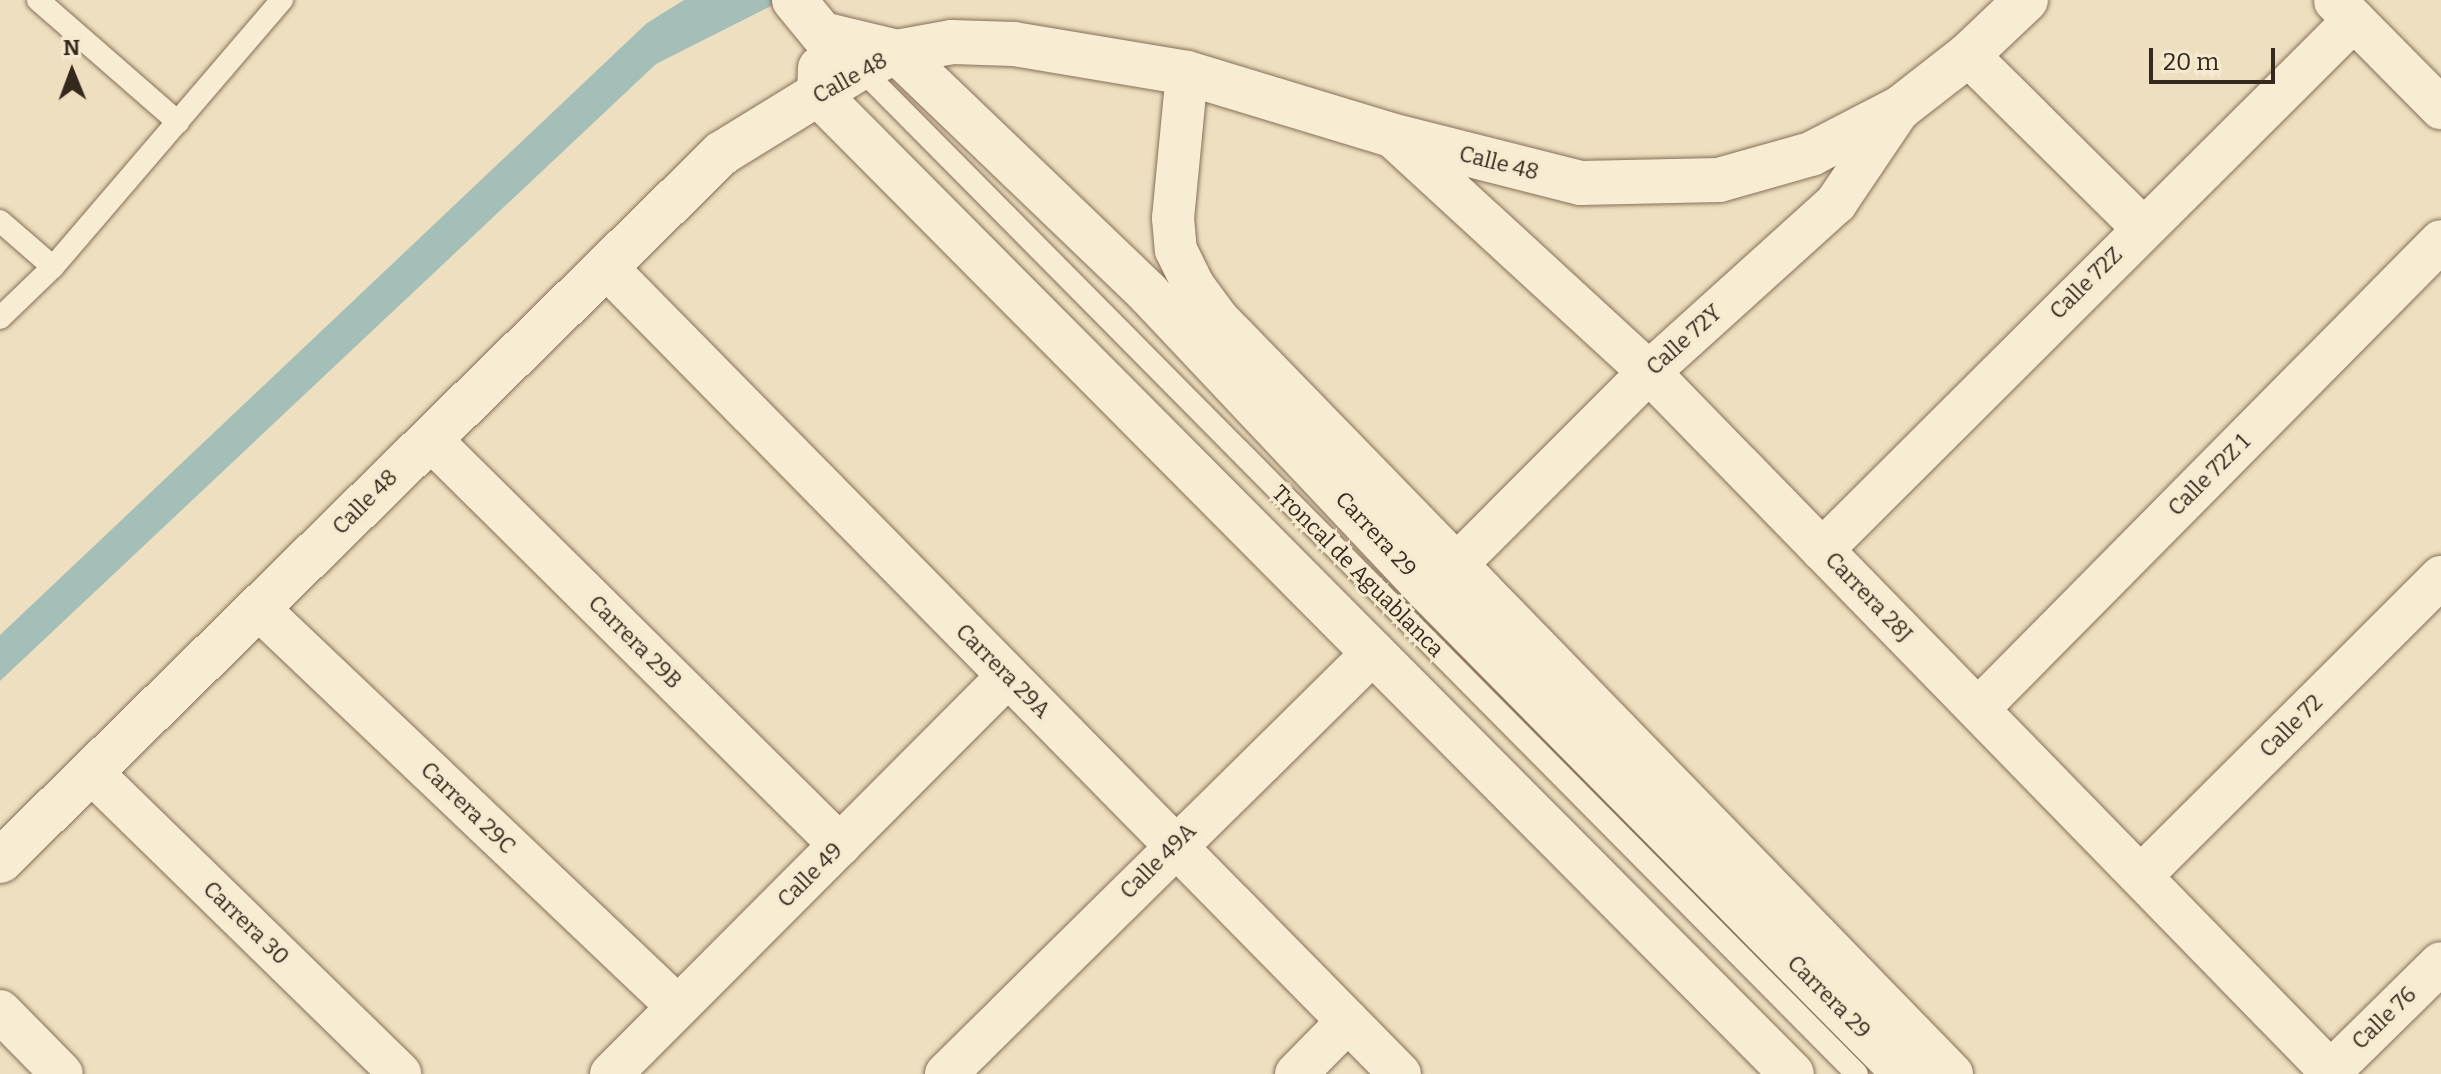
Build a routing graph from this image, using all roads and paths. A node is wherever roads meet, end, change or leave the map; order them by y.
1 (38, 0) edge
2 (282, 0) edge
3 (2026, 0) edge
4 (2344, 10) edge
5 (807, 15) edge
6 (1968, 55) junction
7 (879, 60) junction
8 (1187, 73) junction
9 (819, 95) junction
10 (1900, 108) junction
11 (2441, 108) edge
12 (178, 122) junction
13 (1391, 135) junction
14 (0, 221) edge
15 (2142, 227) junction
16 (2441, 241) edge
17 (53, 267) junction
18 (606, 267) junction
19 (0, 318) edge
20 (1649, 372) junction
21 (430, 439) junction
22 (1822, 550) junction
23 (1457, 564) junction
24 (2441, 577) edge
25 (258, 608) junction
26 (1374, 652) junction
27 (1008, 676) junction
28 (1978, 709) junction
29 (91, 772) junction
30 (1174, 844) junction
31 (840, 845) junction
32 (0, 861) edge
33 (2141, 876) junction
34 (2441, 963) edge
35 (678, 1007) junction
36 (0, 1011) edge
37 (1348, 1021) junction
38 (2331, 1073) edge
39 (62, 1074) edge
40 (400, 1074) edge
41 (611, 1074) edge
42 (946, 1074) edge
43 (1296, 1074) edge
44 (1400, 1074) edge
45 (1792, 1074) edge
46 (1857, 1074) edge
47 (1905, 1074) edge
48 (1952, 1074) edge

1 - 12 lane
2 - 12 lane
3 - 6 street, Calle 48
4 - 11 street
4 - 15 street, Calle 72Z
5 - 7 street
5 - 9 street
6 - 10 street, Calle 48
6 - 15 street
7 - 8 street, Calle 48
7 - 9 street, Calle 48
7 - 46 lane, Troncal de Aguablanca
7 - 47 street, Carrera 29
8 - 13 street, Calle 48
8 - 23 street
9 - 18 street, Calle 48
9 - 26 street
10 - 13 street, Calle 48
10 - 20 street, Calle 72Y
12 - 17 lane
13 - 20 street, Carrera 28J
14 - 17 lane
15 - 22 street, Calle 72Z
16 - 28 street, Calle 72Z 1
17 - 19 lane
18 - 21 street, Calle 48
18 - 27 street, Carrera 29A
20 - 22 street, Carrera 28J
20 - 23 street, Calle 72Y
21 - 25 street, Calle 48
21 - 31 street, Carrera 29B
22 - 28 street, Carrera 28J
23 - 48 street
24 - 33 street, Calle 72
25 - 29 street, Calle 48
25 - 35 street, Carrera 29C
26 - 30 street, Calle 49A
26 - 45 street
27 - 30 street, Carrera 29A
27 - 31 street, Calle 49
28 - 33 street, Carrera 28J
29 - 32 street, Calle 48
29 - 40 street, Carrera 30
30 - 37 street, Carrera 29A
30 - 42 street, Calle 49A
31 - 35 street, Calle 49
33 - 38 street, Carrera 28J
34 - 38 street, Calle 76
35 - 41 street, Calle 49
36 - 39 street
37 - 43 street
37 - 44 street, Carrera 29A

